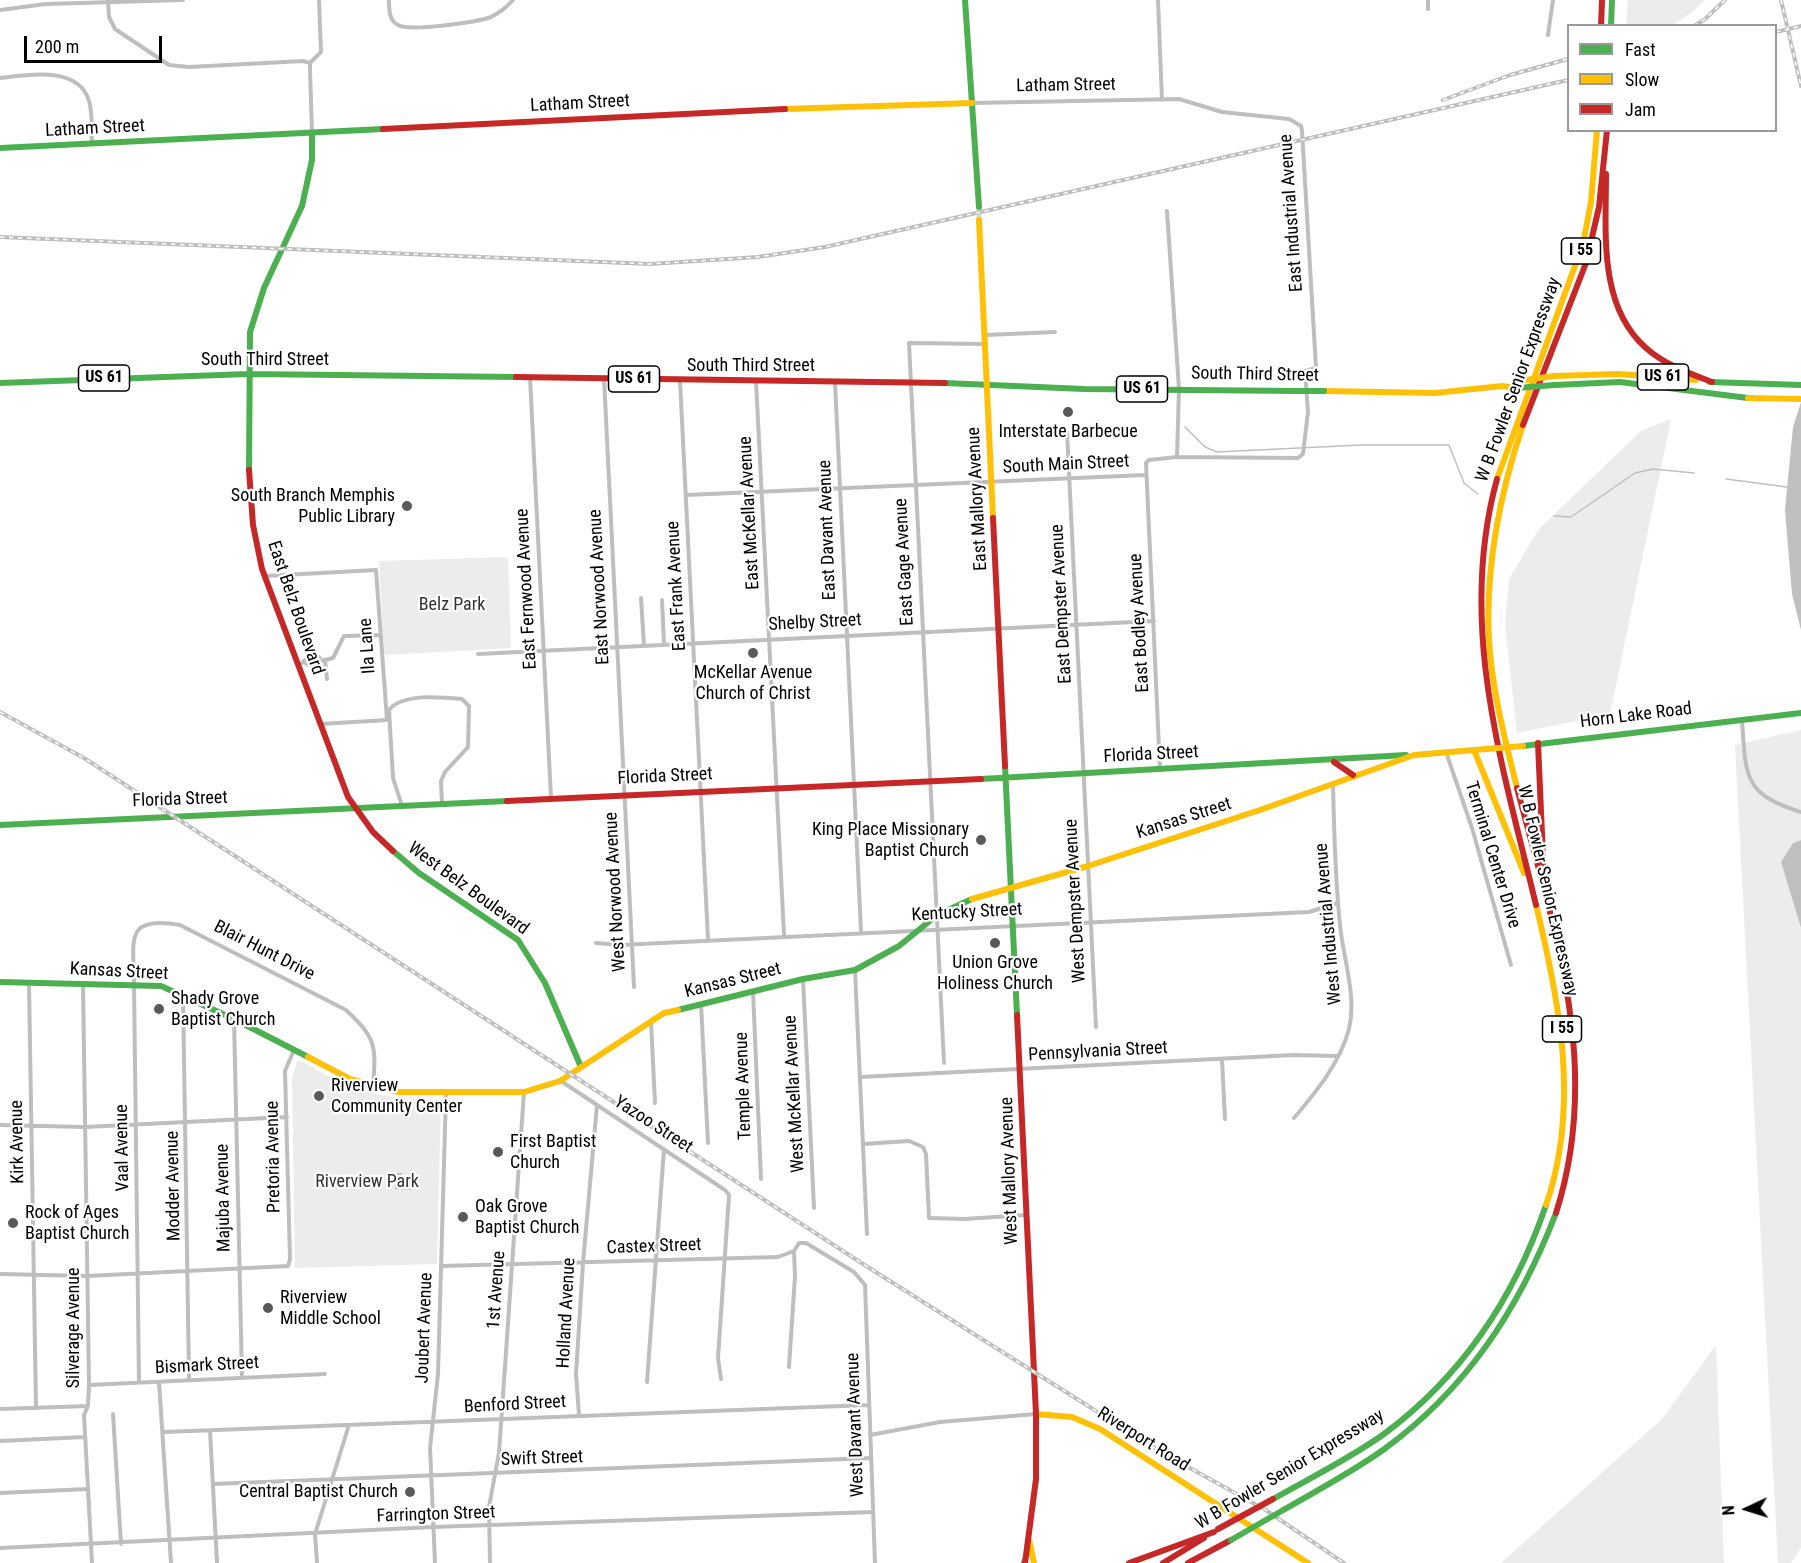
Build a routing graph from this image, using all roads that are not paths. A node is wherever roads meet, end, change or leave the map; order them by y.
1 (183, 0) edge
2 (319, 0) edge
3 (389, 0) edge
4 (513, 0) edge
5 (965, 0) edge
6 (1158, 0) edge
7 (1428, 0) edge
8 (1553, 0) edge
9 (1602, 0) edge
10 (1612, 0) edge
11 (108, 2) edge
12 (1428, 9) dead end
13 (0, 10) edge
14 (1601, 24) edge
15 (1611, 24) edge
16 (1548, 35) dead end
17 (310, 63) junction
18 (0, 78) edge
19 (1162, 100) junction
20 (972, 103) junction
21 (1598, 132) edge
22 (1607, 132) edge
23 (312, 133) junction
24 (92, 144) junction
25 (0, 148) edge
26 (1606, 151) junction
27 (979, 207) tunnel mouth
28 (1167, 212) dead end
29 (979, 220) tunnel mouth
30 (1055, 332) dead end
31 (986, 335) junction
32 (986, 344) junction
33 (1316, 368) joint
34 (248, 374) junction
35 (530, 377) junction
36 (604, 378) junction
37 (680, 381) junction
38 (756, 381) junction
39 (835, 382) junction
40 (910, 382) junction
41 (1712, 382) junction
42 (0, 383) edge
43 (1518, 384) junction
44 (1801, 385) edge
45 (987, 386) junction
46 (1179, 389) junction
47 (1801, 399) edge
48 (1067, 432) dead end
49 (1178, 457) junction
50 (1145, 475) junction
51 (1069, 479) junction
52 (992, 483) junction
53 (915, 485) junction
54 (840, 488) junction
55 (763, 491) junction
56 (686, 495) junction
57 (264, 576) junction
58 (641, 598) dead end
59 (662, 600) dead end
60 (1154, 621) junction
61 (1076, 624) junction
62 (1000, 627) junction
63 (922, 632) junction
64 (380, 634) junction
65 (846, 635) junction
66 (770, 639) junction
67 (693, 643) junction
68 (664, 645) junction
69 (644, 646) junction
70 (617, 647) junction
71 (544, 649) junction
72 (478, 654) dead end
73 (323, 661) junction
74 (301, 663) junction
75 (327, 679) dead end
76 (1801, 713) edge
77 (1742, 719) junction
78 (320, 724) junction
79 (1538, 743) junction
80 (1474, 750) junction
81 (1446, 752) junction
82 (1414, 755) junction
83 (1332, 761) junction
84 (1160, 770) junction
85 (1084, 774) junction
86 (1353, 776) junction
87 (1007, 777) junction
88 (929, 780) junction
89 (1333, 783) junction
90 (854, 784) junction
91 (777, 786) junction
92 (701, 791) junction
93 (624, 794) junction
94 (551, 798) junction
95 (442, 804) junction
96 (402, 806) junction
97 (355, 809) junction
98 (1800, 812) edge
99 (0, 825) edge
100 (1088, 866) junction
101 (1012, 888) junction
102 (1545, 902) junction
103 (1338, 903) junction
104 (1535, 903) junction
105 (937, 915) junction
106 (1090, 920) junction
107 (1014, 925) junction
108 (938, 927) junction
109 (917, 928) junction
110 (861, 932) junction
111 (784, 935) junction
112 (708, 939) junction
113 (596, 943) dead end
114 (632, 943) junction
115 (1511, 965) dead end
116 (855, 970) junction
117 (803, 979) junction
118 (0, 982) edge
119 (29, 983) junction
120 (83, 985) junction
121 (134, 985) junction
122 (634, 987) dead end
123 (753, 991) junction
124 (183, 994) junction
125 (701, 1003) junction
126 (234, 1018) junction
127 (651, 1020) junction
128 (1096, 1027) dead end
129 (294, 1049) junction
130 (1337, 1056) junction
131 (1222, 1059) junction
132 (944, 1063) dead end
133 (581, 1067) junction
134 (1022, 1070) junction
135 (860, 1077) junction
136 (560, 1081) junction
137 (373, 1087) junction
138 (524, 1092) junction
139 (446, 1094) junction
140 (655, 1103) dead end
141 (597, 1105) junction
142 (286, 1117) junction
143 (1294, 1118) dead end
144 (1225, 1119) dead end
145 (236, 1120) junction
146 (186, 1122) junction
147 (0, 1125) edge
148 (136, 1125) junction
149 (31, 1126) junction
150 (85, 1126) junction
151 (708, 1143) dead end
152 (863, 1143) junction
153 (664, 1148) junction
154 (761, 1179) dead end
155 (814, 1208) dead end
156 (1026, 1215) junction
157 (867, 1234) dead end
158 (794, 1251) junction
159 (725, 1257) junction
160 (655, 1261) junction
161 (583, 1263) junction
162 (512, 1264) junction
163 (441, 1266) junction
164 (239, 1269) junction
165 (188, 1271) junction
166 (0, 1274) edge
167 (138, 1274) junction
168 (34, 1275) junction
169 (87, 1276) junction
170 (789, 1367) dead end
171 (326, 1374) dead end
172 (242, 1377) junction
173 (189, 1379) junction
174 (721, 1379) dead end
175 (139, 1382) junction
176 (159, 1382) junction
177 (647, 1382) dead end
178 (89, 1385) junction
179 (868, 1405) junction
180 (88, 1406) junction
181 (36, 1408) junction
182 (0, 1409) edge
183 (113, 1414) dead end
184 (1036, 1414) junction
185 (579, 1415) junction
186 (502, 1418) junction
187 (433, 1422) junction
188 (349, 1425) junction
189 (210, 1430) junction
190 (164, 1432) junction
191 (870, 1435) junction
192 (85, 1437) junction
193 (0, 1441) edge
194 (871, 1458) junction
195 (497, 1474) junction
196 (431, 1477) junction
197 (332, 1480) junction
198 (213, 1484) junction
199 (88, 1489) junction
200 (0, 1493) edge
201 (873, 1512) junction
202 (488, 1526) junction
203 (433, 1527) junction
204 (1216, 1531) junction
205 (315, 1534) junction
206 (216, 1539) junction
207 (1029, 1540) junction
208 (170, 1541) junction
209 (121, 1544) junction
210 (91, 1545) junction
211 (0, 1548) edge
212 (1217, 1548) junction
213 (1025, 1562) edge
214 (1165, 1562) edge
215 (92, 1563) edge
216 (171, 1563) edge
217 (217, 1563) edge
218 (317, 1563) edge
219 (435, 1563) edge
220 (490, 1563) edge
221 (875, 1563) edge
222 (1034, 1563) edge
223 (1129, 1563) edge
224 (1188, 1563) edge
225 (1195, 1563) edge
226 (1308, 1563) edge

1 - 11 street
2 - 17 street
3 - 4 street
5 - 20 main road
6 - 19 street
7 - 12 street
8 - 16 street
9 - 14 main road
10 - 15 main road
11 - 13 street
11 - 17 street
17 - 23 street
18 - 24 street
19 - 20 street, Latham Street
19 - 33 street, East Industrial Avenue
20 - 23 main road, Latham Street
20 - 27 main road
21 - 104 main road, W B Fowler Senior Expressway / I 55
22 - 26 main road, W B Fowler Senior Expressway / I 55
23 - 24 main road, Latham Street
23 - 34 main road, East Belz Boulevard
24 - 25 main road, Latham Street
26 - 41 main road
26 - 102 main road, W B Fowler Senior Expressway / I 55
28 - 46 street
29 - 31 main road, East Mallory Avenue
30 - 31 street
31 - 32 main road, East Mallory Avenue
32 - 40 street, East Gage Avenue
32 - 45 main road, East Mallory Avenue
33 - 49 street, South Main Street
34 - 35 main road, South Third Street / US 61
34 - 42 main road, South Third Street / US 61
34 - 57 main road, East Belz Boulevard
35 - 36 main road, South Third Street / US 61
35 - 71 street, East Fernwood Avenue
36 - 37 main road, South Third Street / US 61
36 - 70 street, East Norwood Avenue
37 - 38 main road, South Third Street / US 61
37 - 56 street, East Frank Avenue
38 - 39 main road, South Third Street / US 61
38 - 55 street, East McKellar Avenue
39 - 40 main road, South Third Street / US 61
39 - 54 street, East Davant Avenue
40 - 45 main road, South Third Street / US 61
40 - 53 street, East Gage Avenue
41 - 43 main road, South Third Street / US 61, bridge
41 - 44 main road, South Third Street / US 61
43 - 46 main road, South Third Street / US 61, bridge
43 - 47 main road, South Third Street / US 61, bridge
45 - 46 main road, South Third Street / US 61
45 - 52 main road, East Mallory Avenue
46 - 49 street
48 - 51 street, East Dempster Avenue
49 - 50 street, South Main Street
50 - 51 street, South Main Street
50 - 60 street, East Bodley Avenue
51 - 52 street, South Main Street
51 - 61 street, East Dempster Avenue
52 - 53 street, South Main Street
52 - 62 main road, East Mallory Avenue
53 - 54 street, South Main Street
53 - 63 street, East Gage Avenue
54 - 55 street, South Main Street
54 - 65 street, East Davant Avenue
55 - 56 street, South Main Street
55 - 66 street, East McKellar Avenue
56 - 67 street, East Frank Avenue
57 - 64 street, Ila Lane
57 - 74 main road, East Belz Boulevard
58 - 69 street
59 - 68 street
60 - 61 street, Shelby Street
60 - 84 street, East Bodley Avenue
61 - 62 street, Shelby Street
61 - 85 street, East Dempster Avenue
62 - 63 street, Shelby Street
62 - 87 main road, East Mallory Avenue
63 - 65 street, Shelby Street
63 - 88 street, East Gage Avenue
64 - 73 street
64 - 78 street, Ila Lane
65 - 66 street, Shelby Street
65 - 90 street, East Davant Avenue
66 - 67 street, Shelby Street
66 - 91 street, East McKellar Avenue
67 - 68 street, Shelby Street
67 - 92 street, East Frank Avenue
68 - 69 street, Shelby Street
69 - 70 street, Shelby Street
70 - 71 street, Shelby Street
70 - 93 street, East Norwood Avenue
71 - 72 street, Shelby Street
71 - 94 street, East Fernwood Avenue
73 - 74 street
73 - 75 street
74 - 78 main road, East Belz Boulevard
76 - 77 main road, Horn Lake Road
77 - 79 main road, Horn Lake Road
77 - 98 street
78 - 97 main road, East Belz Boulevard
79 - 80 main road, Horn Lake Road, bridge
79 - 102 main road
80 - 81 main road, Kansas Street
80 - 104 main road
81 - 82 main road, Kansas Street
81 - 115 street, Terminal Center Drive
82 - 83 main road, Florida Street
82 - 86 main road, Kansas Street
83 - 84 main road, Florida Street
83 - 86 main road
84 - 85 main road, Florida Street
85 - 87 main road, Florida Street
85 - 100 street, West Dempster Avenue
86 - 89 main road, Kansas Street
87 - 88 main road, Florida Street
87 - 101 main road, West Mallory Avenue
88 - 90 main road, Florida Street
88 - 105 street, East Gage Avenue
89 - 100 main road, Kansas Street
89 - 103 street, West Industrial Avenue
90 - 91 main road, Florida Street
90 - 110 street
91 - 92 main road, Florida Street
91 - 111 street
92 - 93 main road, Florida Street
92 - 112 street, East Frank Avenue
93 - 94 main road, Florida Street
93 - 114 street, West Norwood Avenue
94 - 95 main road, Florida Street
95 - 96 main road, Florida Street
95 - 96 street
96 - 97 main road, Florida Street
97 - 99 main road, Florida Street
97 - 133 main road, West Belz Boulevard
100 - 101 main road, Kansas Street
100 - 106 street, West Dempster Avenue
101 - 105 main road, Kansas Street
101 - 107 main road, West Mallory Avenue
102 - 212 main road, W B Fowler Senior Expressway / I 55, bridge
103 - 106 street, Kentucky Street
103 - 130 street, West Industrial Avenue
104 - 204 main road, W B Fowler Senior Expressway / I 55, bridge
105 - 108 street, East Gage Avenue
105 - 109 main road, Kansas Street
106 - 107 street, Kentucky Street
106 - 128 street, West Dempster Avenue
107 - 108 street, Kentucky Street
107 - 134 main road, West Mallory Avenue
108 - 109 street, Kentucky Street
108 - 132 street, East Gage Avenue
109 - 110 street, Kentucky Street
109 - 116 main road, Kansas Street
110 - 111 street, Kentucky Street
111 - 112 street, Kentucky Street
112 - 114 street, Kentucky Street
113 - 114 street, Kentucky Street
114 - 122 street, West Norwood Avenue
116 - 117 main road, Kansas Street
116 - 135 street
117 - 123 main road, Kansas Street
117 - 155 street, West McKellar Avenue
118 - 119 main road, Kansas Street
119 - 120 main road, Kansas Street
119 - 149 street, Kirk Avenue
120 - 121 main road, Kansas Street
120 - 150 street, Silverage Avenue
121 - 124 main road, Kansas Street
121 - 137 street, Blair Hunt Drive
121 - 148 street, Vaal Avenue
123 - 125 main road, Kansas Street
123 - 154 street, Temple Avenue
124 - 126 main road, Kansas Street
124 - 146 street, Modder Avenue
125 - 127 main road, Kansas Street
125 - 151 street
126 - 129 main road, Kansas Street
126 - 145 street, Majuba Avenue
127 - 133 main road, Kansas Street
127 - 140 street
129 - 137 main road, Kansas Street
129 - 142 street, Pretoria Avenue
130 - 131 street, Pennsylvania Street
130 - 143 street, West Industrial Avenue
131 - 134 street, Pennsylvania Street
131 - 144 street
133 - 136 main road, Kansas Street
134 - 135 street, Pennsylvania Street
134 - 156 main road, West Mallory Avenue
135 - 152 street
136 - 138 main road, Kansas Street
136 - 141 street, Yazoo Street
137 - 139 main road, Kansas Street
138 - 139 main road, Kansas Street
138 - 162 street, 1st Avenue
139 - 163 street, Joubert Avenue
141 - 153 street, Yazoo Street
141 - 161 street, Holland Avenue
142 - 145 street
142 - 164 street, Pretoria Avenue
145 - 146 street
145 - 164 street, Majuba Avenue
146 - 148 street
146 - 165 street, Modder Avenue
147 - 149 street
148 - 150 street
148 - 167 street, Vaal Avenue
149 - 150 street
149 - 168 street, Kirk Avenue
150 - 169 street, Silverage Avenue
152 - 156 street
152 - 157 street
153 - 159 street, Yazoo Street
153 - 160 street
156 - 184 main road, West Mallory Avenue
158 - 159 street, Castex Street
158 - 170 street
158 - 179 street, West Davant Avenue
159 - 160 street, Castex Street
159 - 174 street
160 - 161 street, Castex Street
160 - 177 street
161 - 162 street, Castex Street
161 - 185 street, Holland Avenue
162 - 163 street, Castex Street
162 - 186 street, 1st Avenue
163 - 187 street, Joubert Avenue
164 - 165 street
164 - 172 street, Majuba Avenue
165 - 167 street
165 - 173 street, Modder Avenue
166 - 168 street
167 - 169 street
167 - 175 street, Vaal Avenue
168 - 169 street
168 - 181 street, Kirk Avenue
169 - 178 street, Silverage Avenue
171 - 172 street, Bismark Street
172 - 173 street, Bismark Street
173 - 176 street, Bismark Street
175 - 176 street, Bismark Street
175 - 178 street, Bismark Street
176 - 190 street
178 - 180 street, Silverage Avenue
179 - 185 street, Benford Street
179 - 191 street, West Davant Avenue
180 - 181 street
180 - 192 street, Silverage Avenue
181 - 182 street
183 - 209 street
184 - 191 street, Riverport Road
184 - 207 main road, West Mallory Avenue
184 - 226 main road, Riverport Road
185 - 186 street, Benford Street
186 - 187 street, Benford Street
186 - 195 street, 1st Avenue
187 - 188 street, Benford Street
187 - 196 street, Joubert Avenue
188 - 189 street, Benford Street
188 - 197 street
189 - 190 street, Benford Street
189 - 198 street
190 - 208 street
191 - 194 street, West Davant Avenue
192 - 193 street
192 - 199 street, Silverage Avenue
194 - 195 street, Swift Street
194 - 201 street, West Davant Avenue
195 - 196 street, Swift Street
195 - 202 street, 1st Avenue
196 - 197 street, Swift Street
196 - 203 street, Joubert Avenue
197 - 198 street, Swift Street
197 - 205 street
198 - 206 street
199 - 200 street
199 - 210 street, Silverage Avenue
201 - 202 street, Farrington Street
201 - 221 street, West Davant Avenue
202 - 203 street, Farrington Street
202 - 220 street, 1st Avenue
203 - 205 street, Farrington Street
203 - 219 street, Joubert Avenue
204 - 214 main road, W B Fowler Senior Expressway / I 55
204 - 223 main road
205 - 206 street, Farrington Street
205 - 218 street
206 - 208 street, Farrington Street
206 - 217 street
207 - 213 main road, West Mallory Avenue
207 - 222 main road
208 - 209 street, Farrington Street
208 - 216 street
209 - 210 street, Farrington Street
210 - 211 street, Farrington Street
210 - 215 street, Silverage Avenue
212 - 224 main road, W B Fowler Senior Expressway / I 55
212 - 225 main road

